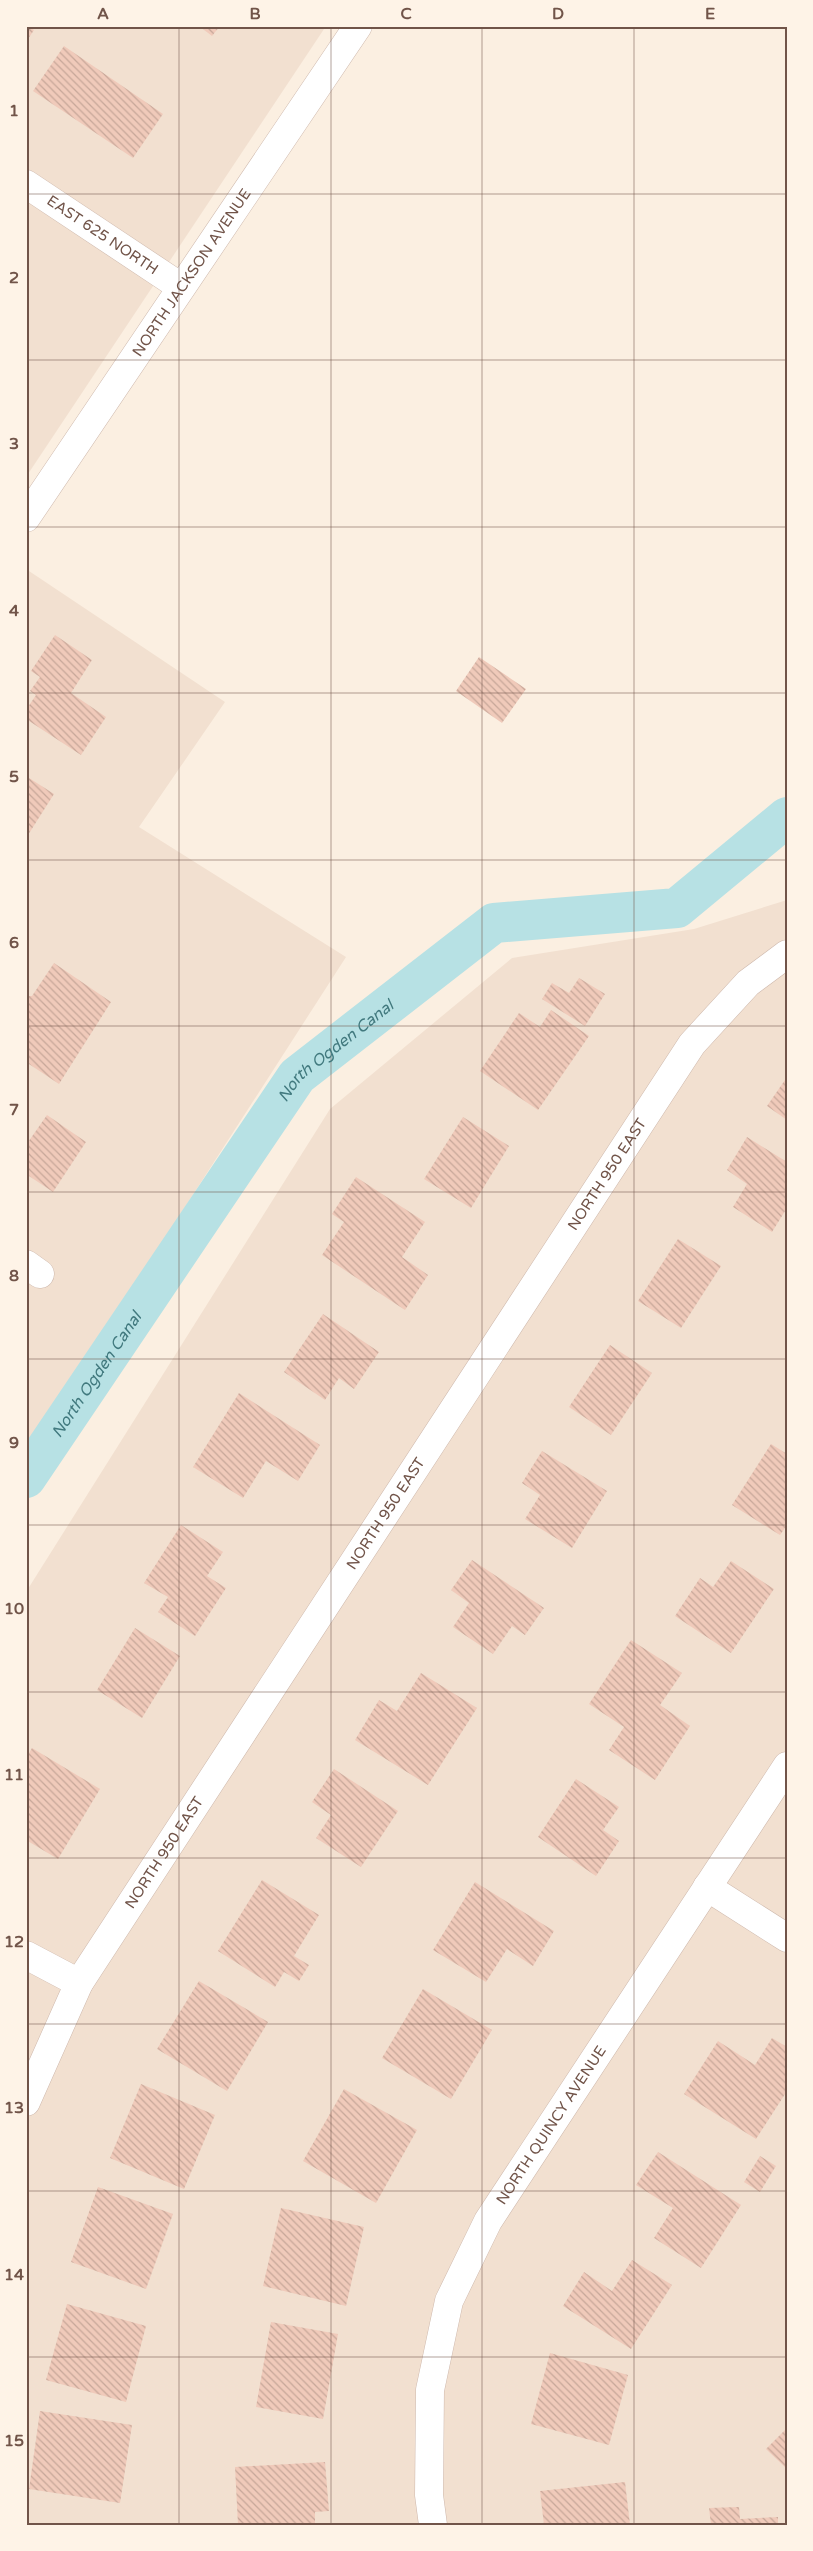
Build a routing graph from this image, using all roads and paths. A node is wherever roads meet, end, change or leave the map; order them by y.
1 (358, 26) edge
2 (26, 184) edge
3 (181, 287) junction
4 (26, 518) edge
5 (787, 954) edge
6 (787, 1766) edge
7 (707, 1887) junction
8 (787, 1938) edge
9 (26, 1955) edge
10 (79, 1983) junction
11 (26, 2102) edge
12 (433, 2525) edge

1 - 3 street, NORTH JACKSON AVENUE
2 - 3 street, EAST 625 NORTH
3 - 4 street, NORTH JACKSON AVENUE
5 - 10 street, NORTH 950 EAST
6 - 7 street, NORTH QUINCY AVENUE
7 - 8 street
7 - 12 street, NORTH QUINCY AVENUE
9 - 10 street
10 - 11 street, NORTH 950 EAST

